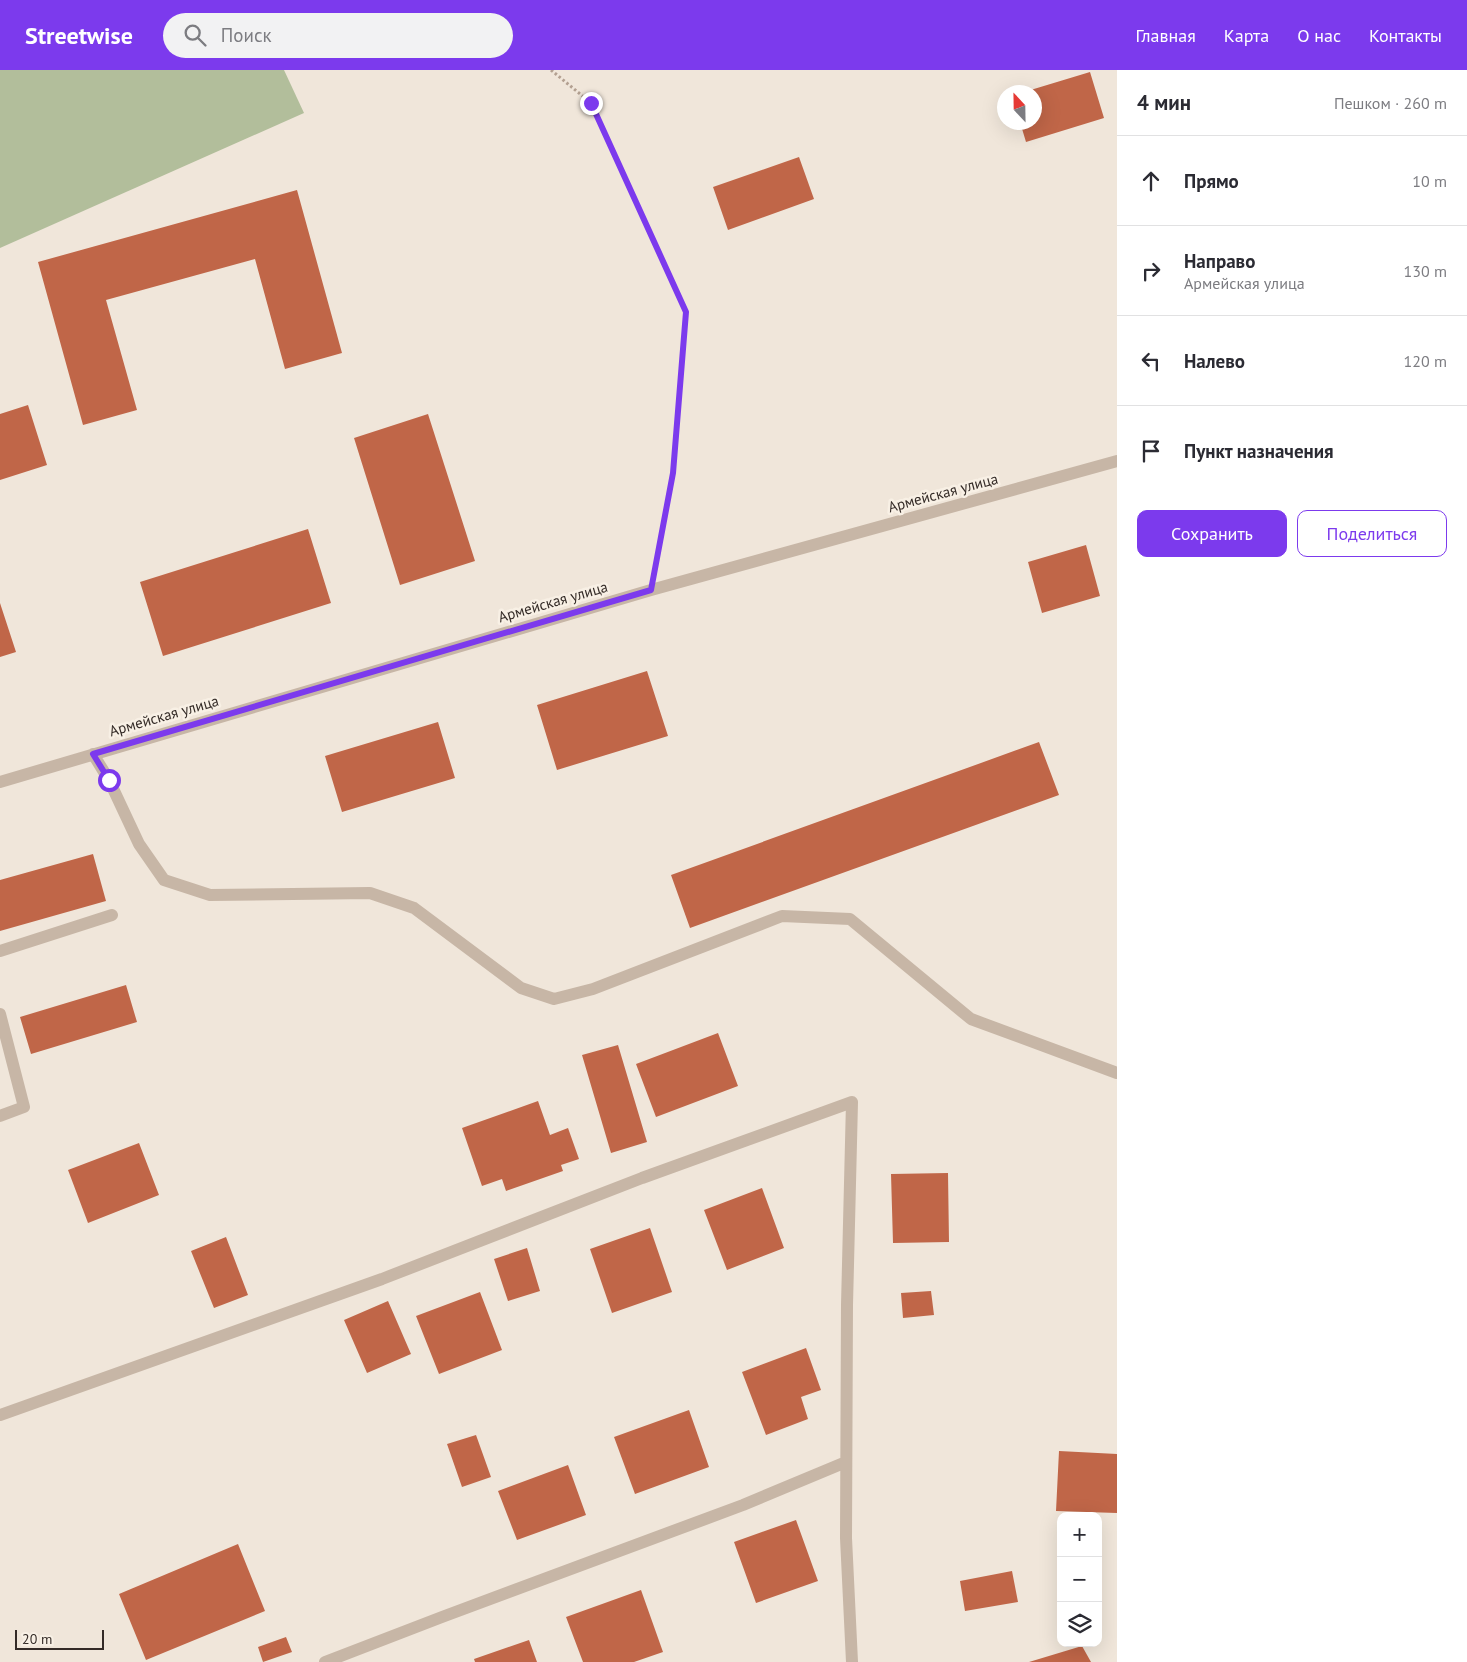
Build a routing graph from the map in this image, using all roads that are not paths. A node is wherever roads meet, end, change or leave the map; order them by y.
1 (1117, 461) edge
2 (93, 754) junction
3 (0, 782) edge
4 (112, 915) dead end
5 (0, 951) edge
6 (0, 1014) edge
7 (1117, 1073) edge
8 (0, 1116) edge
9 (0, 1415) edge
10 (846, 1462) junction
11 (325, 1662) edge
12 (852, 1662) edge

1 - 2 street, Армейская улица
2 - 3 street, Армейская улица
2 - 7 street
4 - 5 street
6 - 8 street
9 - 10 street
10 - 11 street
10 - 12 street

